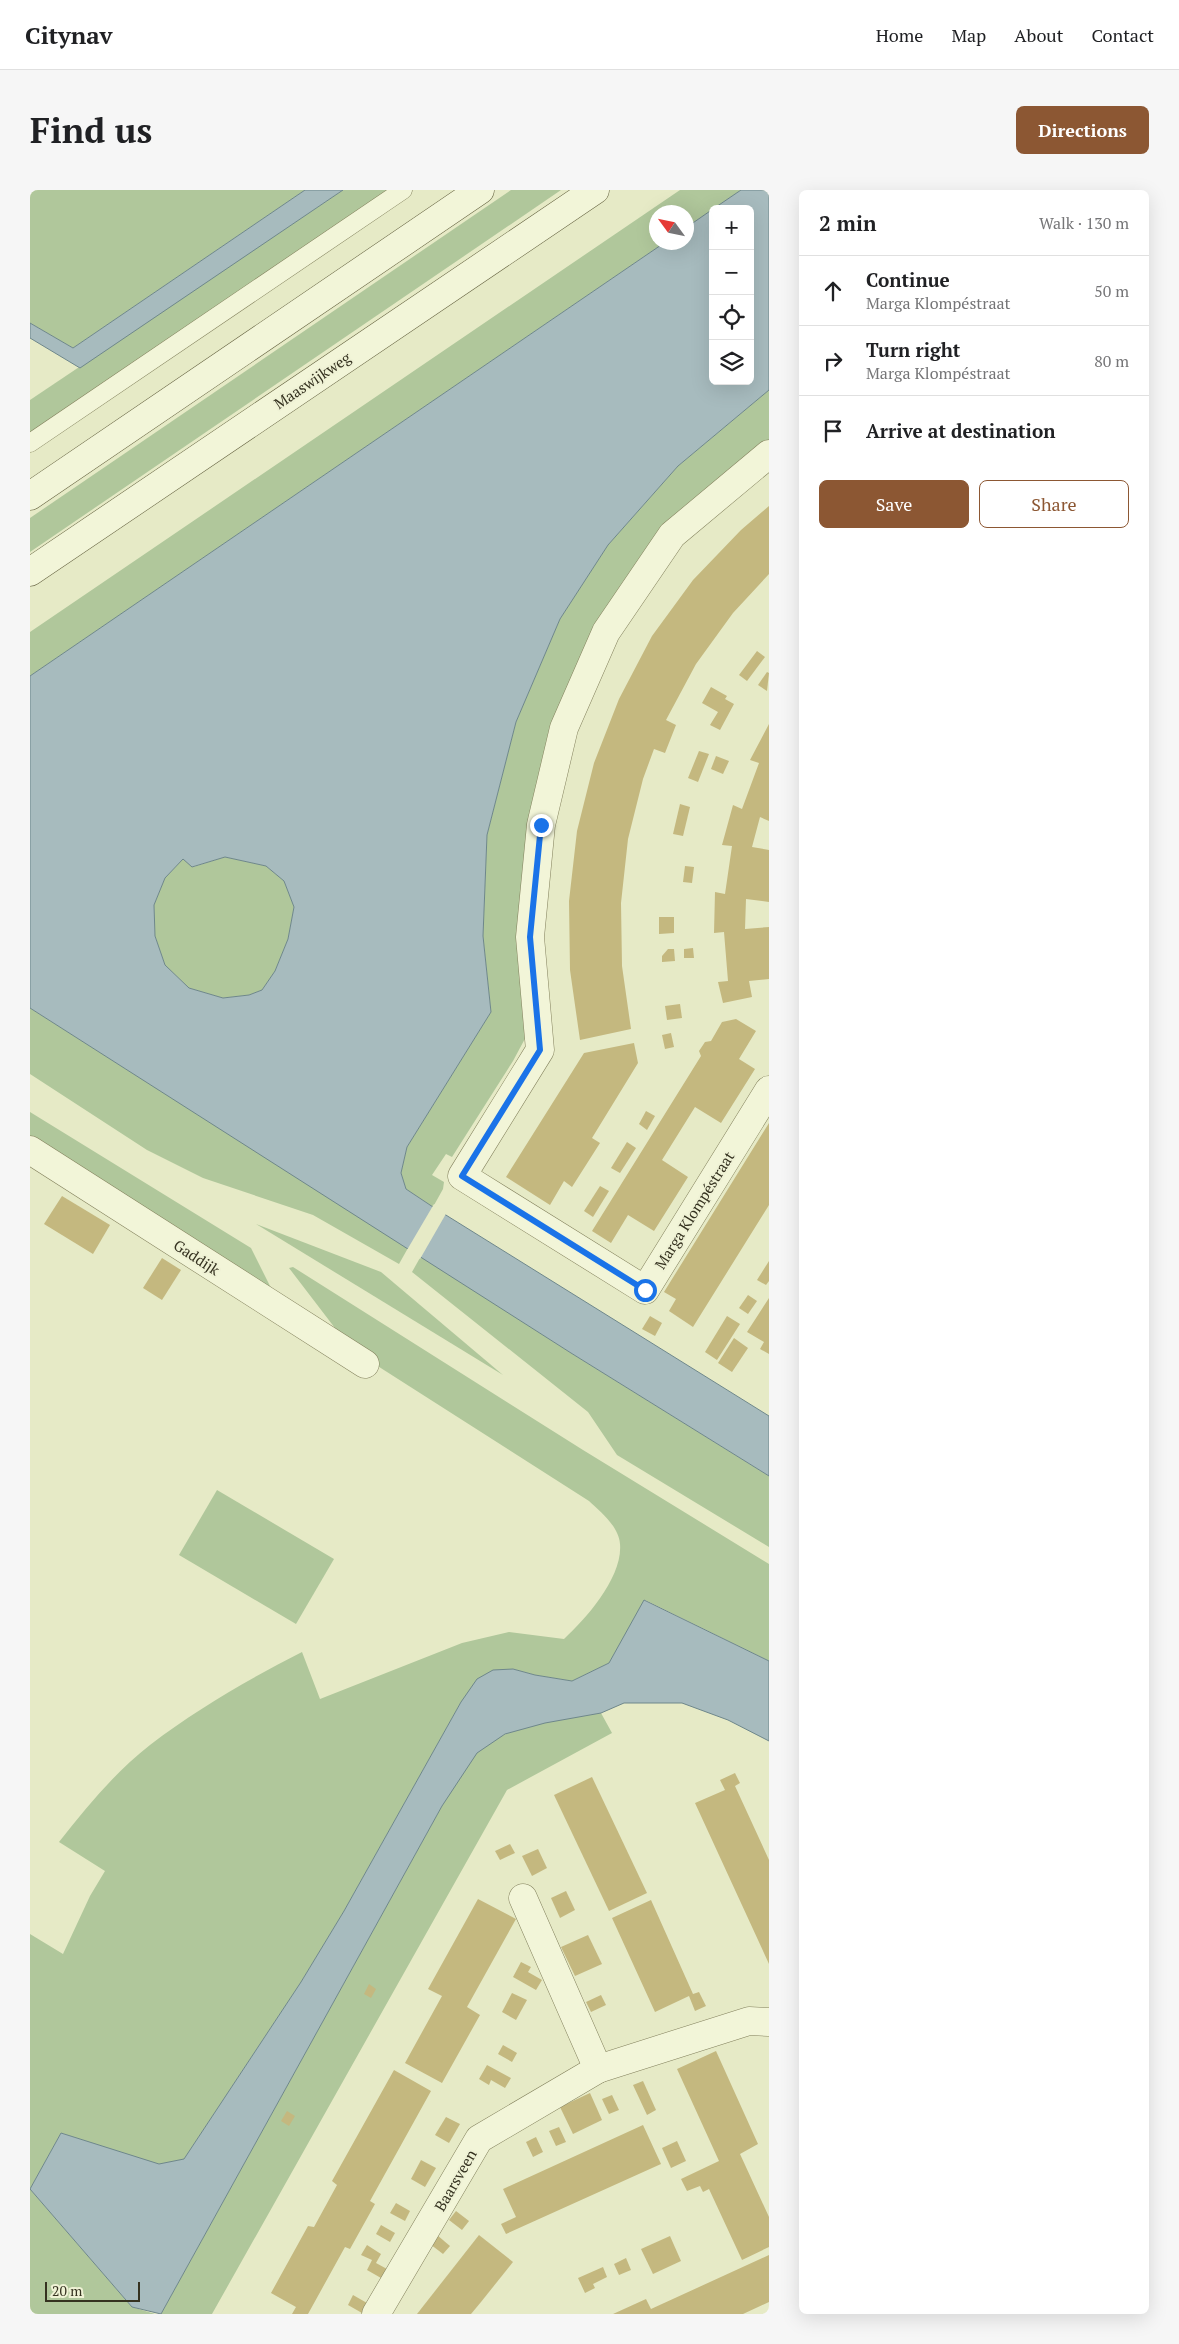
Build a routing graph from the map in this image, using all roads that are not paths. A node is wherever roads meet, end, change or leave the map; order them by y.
1 (403, 190) edge
2 (480, 190) edge
3 (595, 190) edge
4 (30, 443) edge
5 (769, 454) edge
6 (30, 496) edge
7 (30, 572) edge
8 (769, 1090) edge
9 (30, 1150) edge
10 (365, 1364) dead end
11 (523, 1898) dead end
12 (769, 2022) edge
13 (598, 2069) junction
14 (376, 2314) edge

1 - 4 lane
2 - 6 street
3 - 7 street, Maaswijkweg
5 - 8 street, Marga Klompéstraat
9 - 10 street, Gaddijk
11 - 13 street
12 - 13 street, Baarsveen
13 - 14 street, Baarsveen

